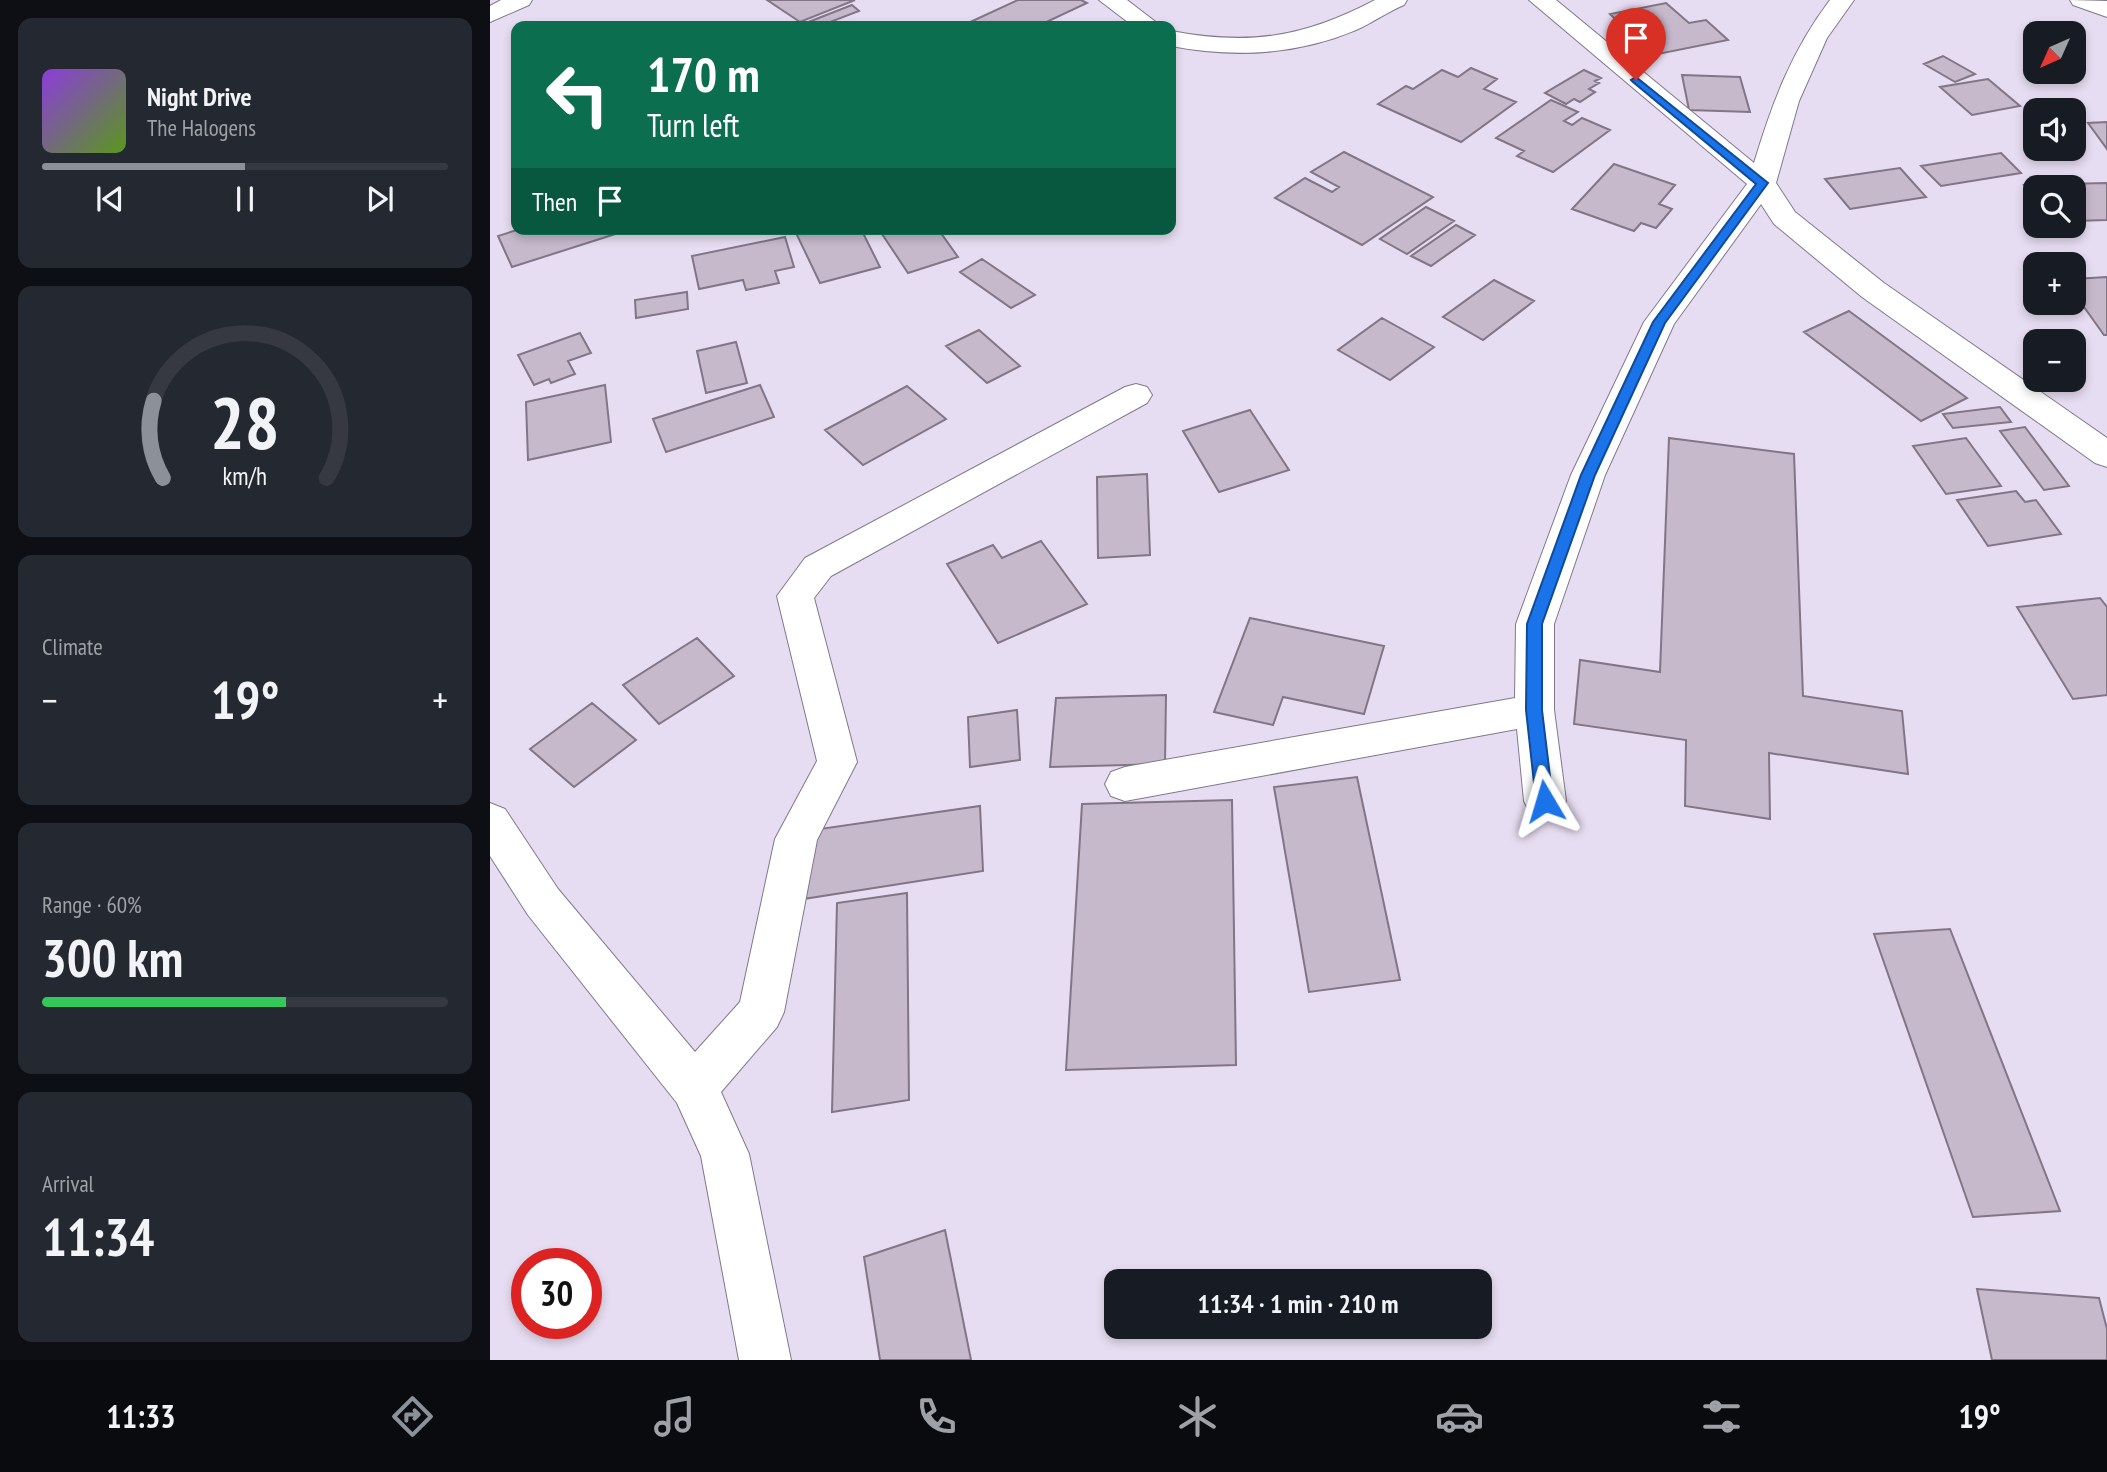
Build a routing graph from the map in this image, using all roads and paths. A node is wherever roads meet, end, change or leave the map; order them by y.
1 (514, 0) edge
2 (522, 0) edge
3 (1111, 0) edge
4 (1395, 0) edge
5 (1541, 0) edge
6 (1842, 0) edge
7 (2082, 0) edge
8 (2107, 10) edge
9 (490, 15) edge
10 (1142, 21) edge
11 (1176, 40) edge
12 (1762, 183) junction
13 (1136, 396) dead end
14 (2107, 455) edge
15 (1534, 710) junction
16 (1125, 784) dead end
17 (1545, 801) dead end
18 (490, 821) edge
19 (694, 1087) junction
20 (765, 1360) edge

1 - 2 street
2 - 9 street
3 - 10 street
4 - 11 street
5 - 12 street
6 - 12 street
7 - 8 street
12 - 14 street
12 - 15 street
13 - 19 street
15 - 16 street
15 - 17 street
18 - 19 street
19 - 20 street

